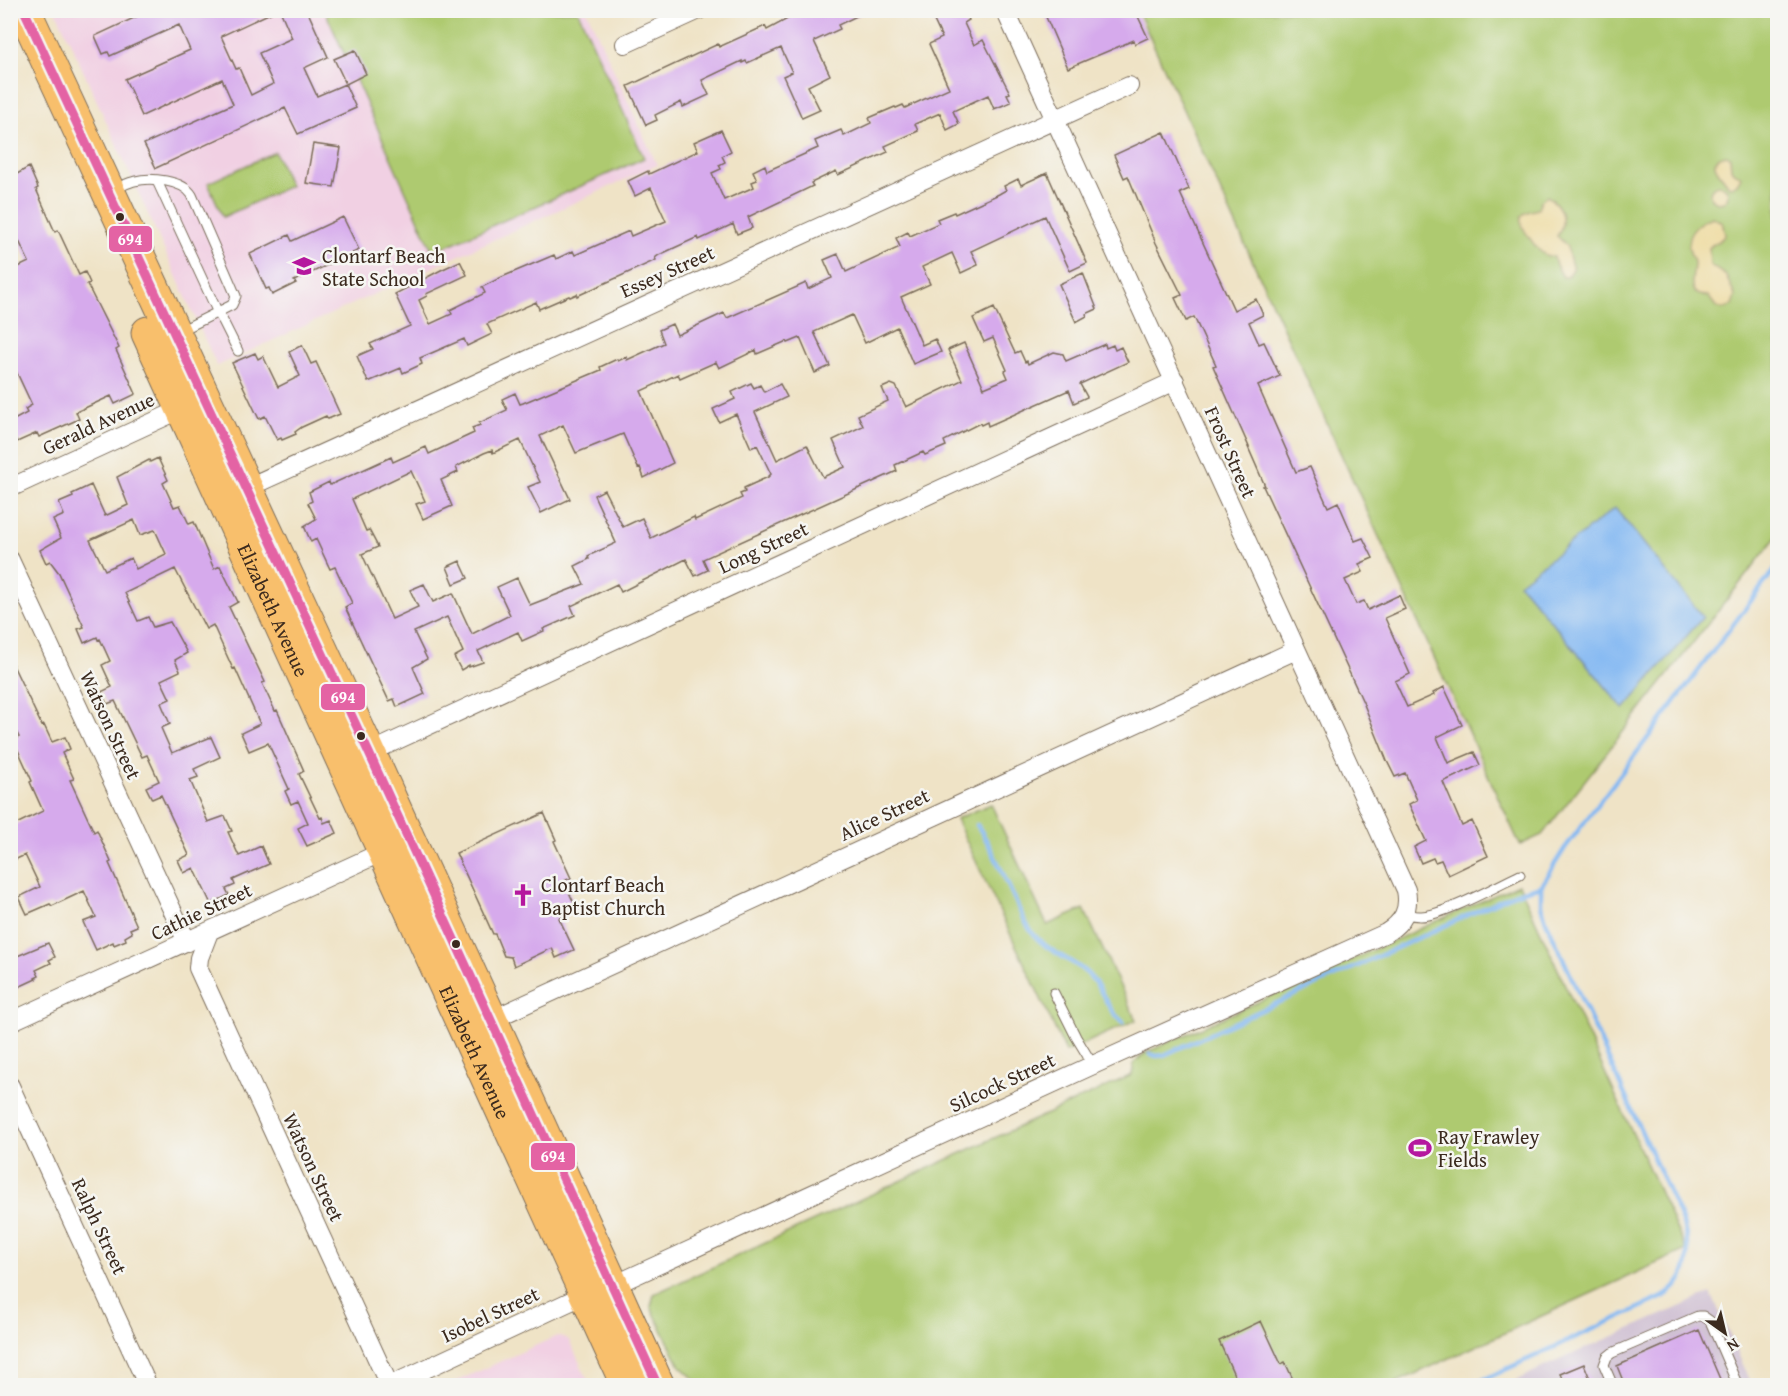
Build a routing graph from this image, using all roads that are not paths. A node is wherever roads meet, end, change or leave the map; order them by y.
1 (24, 10) edge
2 (699, 10) edge
3 (1005, 10) edge
4 (10, 31) edge
5 (625, 44) dead end
6 (1129, 86) dead end
7 (1055, 120) junction
8 (157, 181) junction
9 (107, 191) junction
10 (218, 313) junction
11 (174, 334) junction
12 (238, 351) dead end
13 (1175, 381) junction
14 (193, 404) junction
15 (10, 488) edge
16 (235, 493) junction
17 (10, 560) edge
18 (1296, 650) junction
19 (369, 753) junction
20 (397, 845) junction
21 (1520, 875) dead end
22 (1406, 914) junction
23 (209, 932) junction
24 (187, 942) junction
25 (165, 952) junction
26 (198, 968) junction
27 (1054, 993) dead end
28 (490, 1020) junction
29 (10, 1022) edge
30 (1093, 1065) junction
31 (10, 1086) edge
32 (599, 1290) junction
33 (389, 1385) edge
34 (148, 1386) edge
35 (628, 1386) edge
36 (657, 1386) edge
37 (1613, 1386) edge
38 (1738, 1386) edge

1 - 9 highway, Elizabeth Avenue
2 - 5 street
3 - 7 street, Frost Street
4 - 14 highway, Elizabeth Avenue
6 - 7 street, Essey Street
7 - 13 street, Frost Street
7 - 16 street, Essey Street
8 - 9 lane
8 - 10 lane
8 - 10 lane
9 - 11 highway, Elizabeth Avenue
10 - 11 lane
10 - 12 lane
11 - 14 highway, Elizabeth Avenue
13 - 18 street, Frost Street
13 - 19 street, Long Street
14 - 15 street, Gerald Avenue
14 - 16 highway, Elizabeth Avenue
16 - 19 highway, Elizabeth Avenue
16 - 20 highway, Elizabeth Avenue
17 - 24 street, Watson Street
18 - 22 street, Frost Street
18 - 28 street, Alice Street
19 - 20 highway, Elizabeth Avenue
20 - 23 street, Cathie Street
20 - 28 highway, Elizabeth Avenue
20 - 32 highway, Elizabeth Avenue
21 - 22 lane
22 - 30 street, Silcock Street
23 - 24 street, Cathie Street
23 - 26 street
24 - 25 street, Cathie Street
25 - 26 street
25 - 29 street, Cathie Street
26 - 33 street, Watson Street
27 - 30 lane
28 - 32 highway, Elizabeth Avenue
30 - 32 street, Silcock Street
31 - 34 street, Ralph Street
32 - 33 street, Isobel Street
32 - 35 highway, Elizabeth Avenue
32 - 36 highway, Elizabeth Avenue
37 - 38 lane

